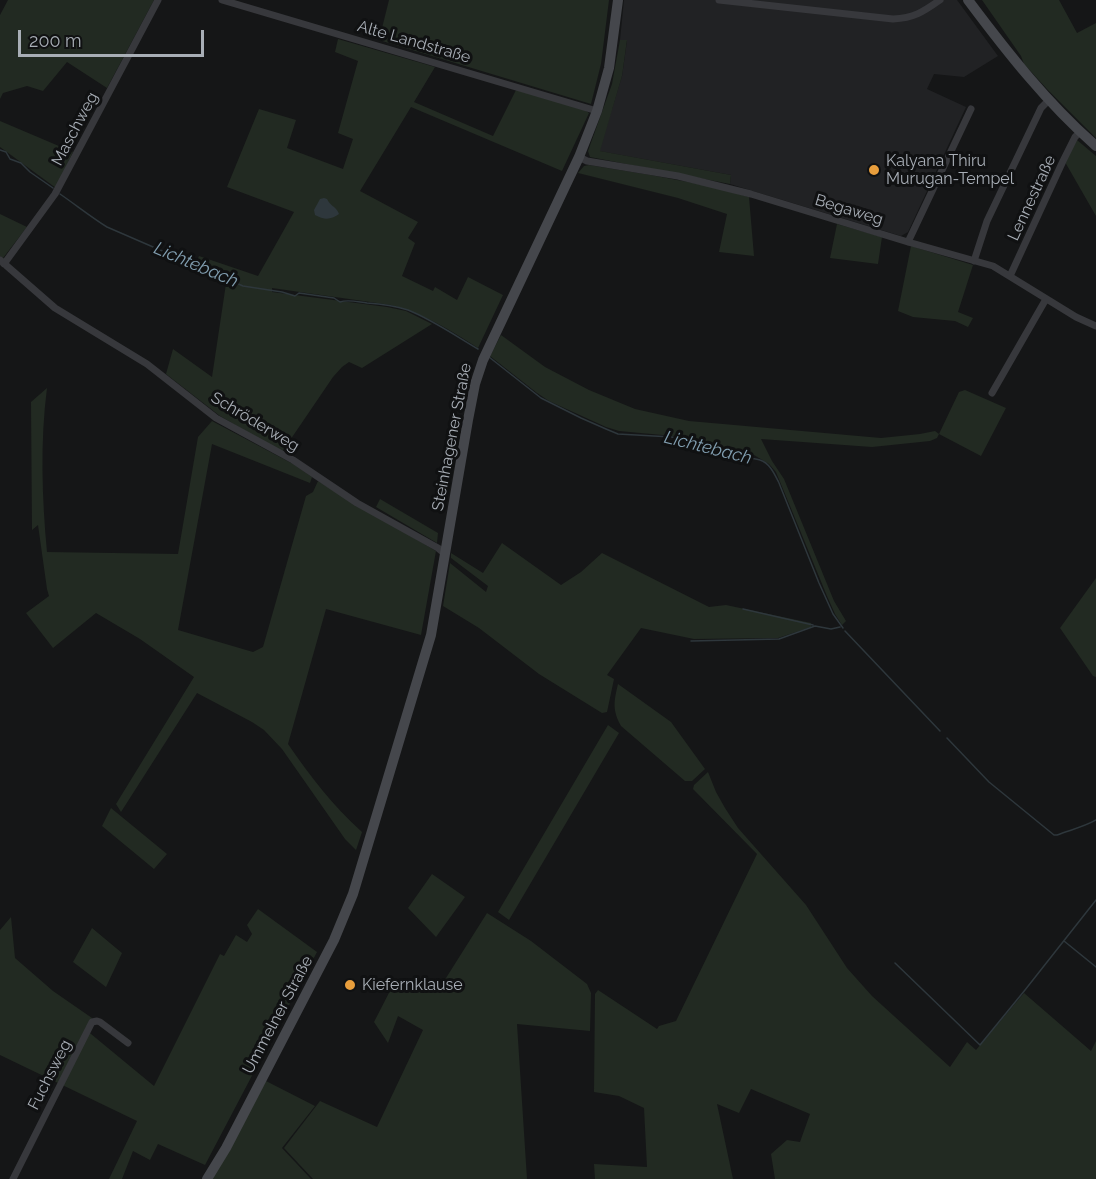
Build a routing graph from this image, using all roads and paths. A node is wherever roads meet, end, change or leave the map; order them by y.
1 (158, 0) edge
2 (222, 0) edge
3 (618, 0) edge
4 (719, 0) edge
5 (940, 0) edge
6 (968, 0) edge
7 (1048, 100) junction
8 (971, 109) dead end
9 (597, 111) junction
10 (1080, 132) junction
11 (1096, 146) edge
12 (579, 157) junction
13 (908, 242) junction
14 (974, 261) junction
15 (2, 262) edge
16 (1010, 276) junction
17 (1046, 299) junction
18 (1096, 326) edge
19 (992, 393) dead end
20 (445, 554) junction
21 (363, 859) joint
22 (128, 1043) dead end
23 (13, 1179) edge
24 (207, 1179) edge

1 - 15 street, Maschweg
2 - 9 street, Alte Landstraße
3 - 9 main road, Steinhagener Straße
4 - 5 street
6 - 7 main road
7 - 10 main road
7 - 14 street
8 - 13 street
9 - 12 main road, Steinhagener Straße
10 - 11 main road
10 - 16 street, Lennestraße
12 - 13 street, Begaweg
12 - 20 main road, Steinhagener Straße
13 - 14 street, Begaweg
14 - 16 street, Begaweg
15 - 20 street, Schröderweg
16 - 17 street, Begaweg
17 - 18 street, Begaweg
17 - 19 street
20 - 21 main road, Steinhagener Straße
21 - 24 main road, Ummelner Straße
22 - 23 street, Fuchsweg

